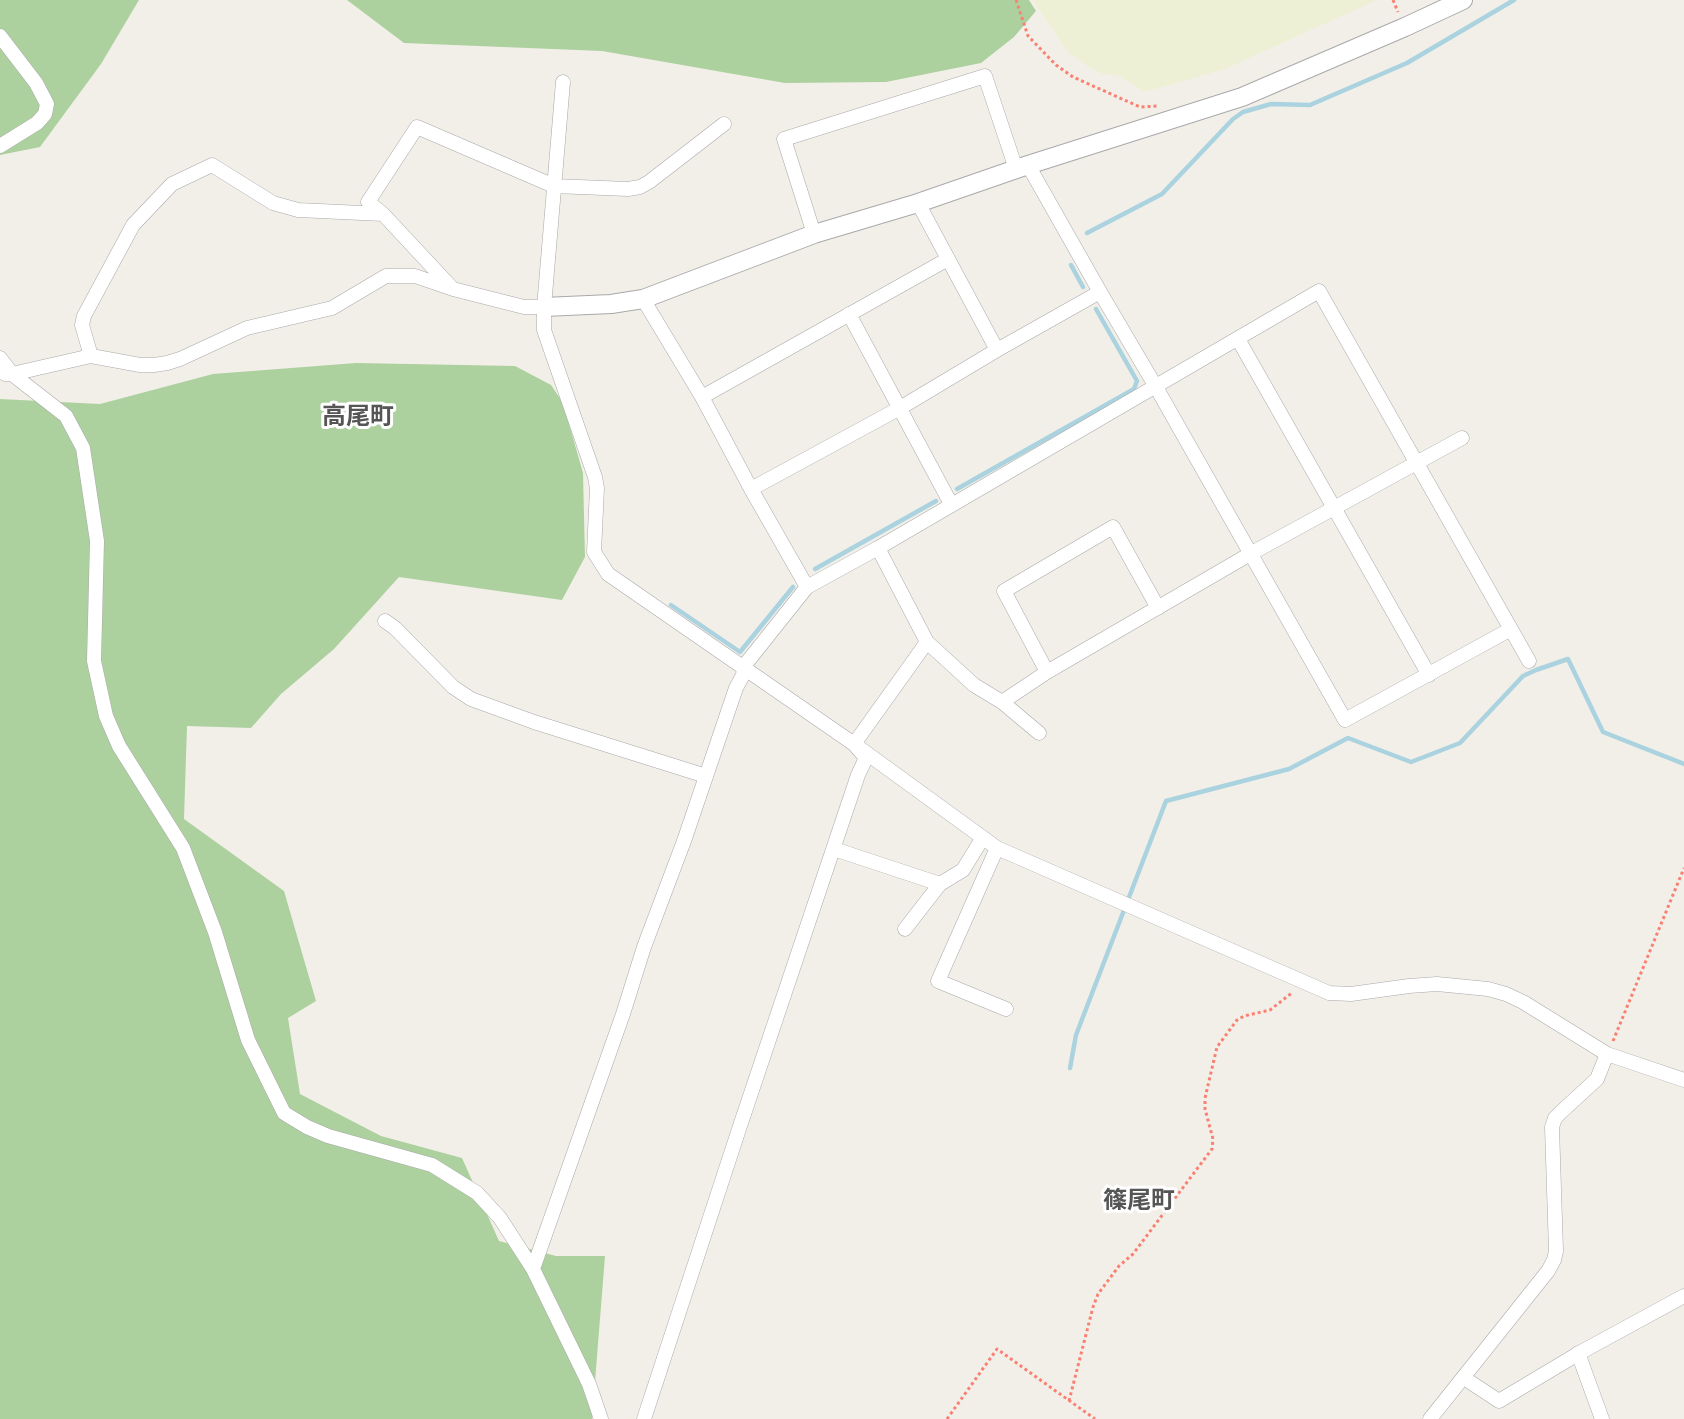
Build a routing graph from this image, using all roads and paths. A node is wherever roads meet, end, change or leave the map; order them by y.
1 (1016, 0) edge
2 (1463, 0) edge
3 (0, 36) edge
4 (563, 82) dead end
5 (1163, 105) dead end
6 (724, 124) dead end
7 (0, 146) edge
8 (1022, 167) junction
9 (554, 186) junction
10 (918, 203) junction
11 (383, 214) junction
12 (814, 234) junction
13 (948, 259) junction
14 (453, 289) junction
15 (1100, 292) junction
16 (643, 299) junction
17 (544, 308) junction
18 (849, 314) junction
19 (1238, 339) junction
20 (997, 350) junction
21 (91, 356) junction
22 (0, 358) edge
23 (6, 374) edge
24 (1156, 387) junction
25 (702, 397) junction
26 (900, 408) junction
27 (1462, 438) dead end
28 (1417, 463) junction
29 (751, 489) junction
30 (951, 504) junction
31 (1334, 508) junction
32 (878, 548) junction
33 (1250, 554) junction
34 (807, 587) junction
35 (1158, 608) junction
36 (385, 621) dead end
37 (1510, 629) junction
38 (927, 642) junction
39 (1529, 661) dead end
40 (744, 666) junction
41 (1047, 672) junction
42 (1429, 675) junction
43 (1002, 702) junction
44 (1039, 733) dead end
45 (854, 744) junction
46 (706, 776) junction
47 (982, 839) junction
48 (834, 849) junction
49 (997, 849) junction
50 (1684, 868) edge
51 (940, 884) junction
52 (905, 929) dead end
53 (1303, 983) junction
54 (1006, 1009) dead end
55 (1607, 1054) junction
56 (1684, 1080) edge
57 (532, 1269) junction
58 (1684, 1296) edge
59 (1578, 1353) junction
60 (1464, 1378) junction
61 (1069, 1401) junction
62 (601, 1419) edge
63 (644, 1419) edge
64 (948, 1419) edge
65 (1095, 1419) edge
66 (1430, 1419) edge
67 (1602, 1419) edge

1 - 5 path
2 - 8 street
3 - 7 street
4 - 9 street
6 - 9 street
8 - 10 street
8 - 12 street
8 - 15 street
9 - 11 street
9 - 17 street
10 - 12 street
10 - 13 street
11 - 14 street
11 - 21 street
12 - 16 street
13 - 18 street
13 - 20 street
14 - 17 street
14 - 21 street
15 - 20 street
15 - 24 street
16 - 17 street
16 - 25 street
17 - 40 street
18 - 25 street
18 - 26 street
19 - 24 street
19 - 28 street
19 - 31 street
20 - 26 street
21 - 23 street
22 - 23 street
23 - 57 street
24 - 30 street
24 - 33 street
25 - 29 street
26 - 29 street
26 - 30 street
27 - 28 street
28 - 31 street
28 - 37 street
29 - 34 street
30 - 32 street
31 - 33 street
31 - 42 street
32 - 34 street
32 - 38 street
33 - 35 street
33 - 42 street
34 - 40 street
35 - 41 street
35 - 41 street
36 - 46 street
37 - 39 street
37 - 42 street
38 - 43 street
38 - 45 street
40 - 45 street
40 - 46 street
41 - 43 street
43 - 44 street
45 - 47 street
45 - 48 street
46 - 57 street
47 - 49 street
47 - 51 street
48 - 51 street
48 - 63 street
49 - 53 street
49 - 54 street
50 - 55 path
51 - 52 street
53 - 55 street
53 - 61 path
55 - 56 street
55 - 60 street
57 - 62 street
58 - 59 street
59 - 60 street
59 - 67 street
60 - 66 street
61 - 64 path
61 - 65 path

